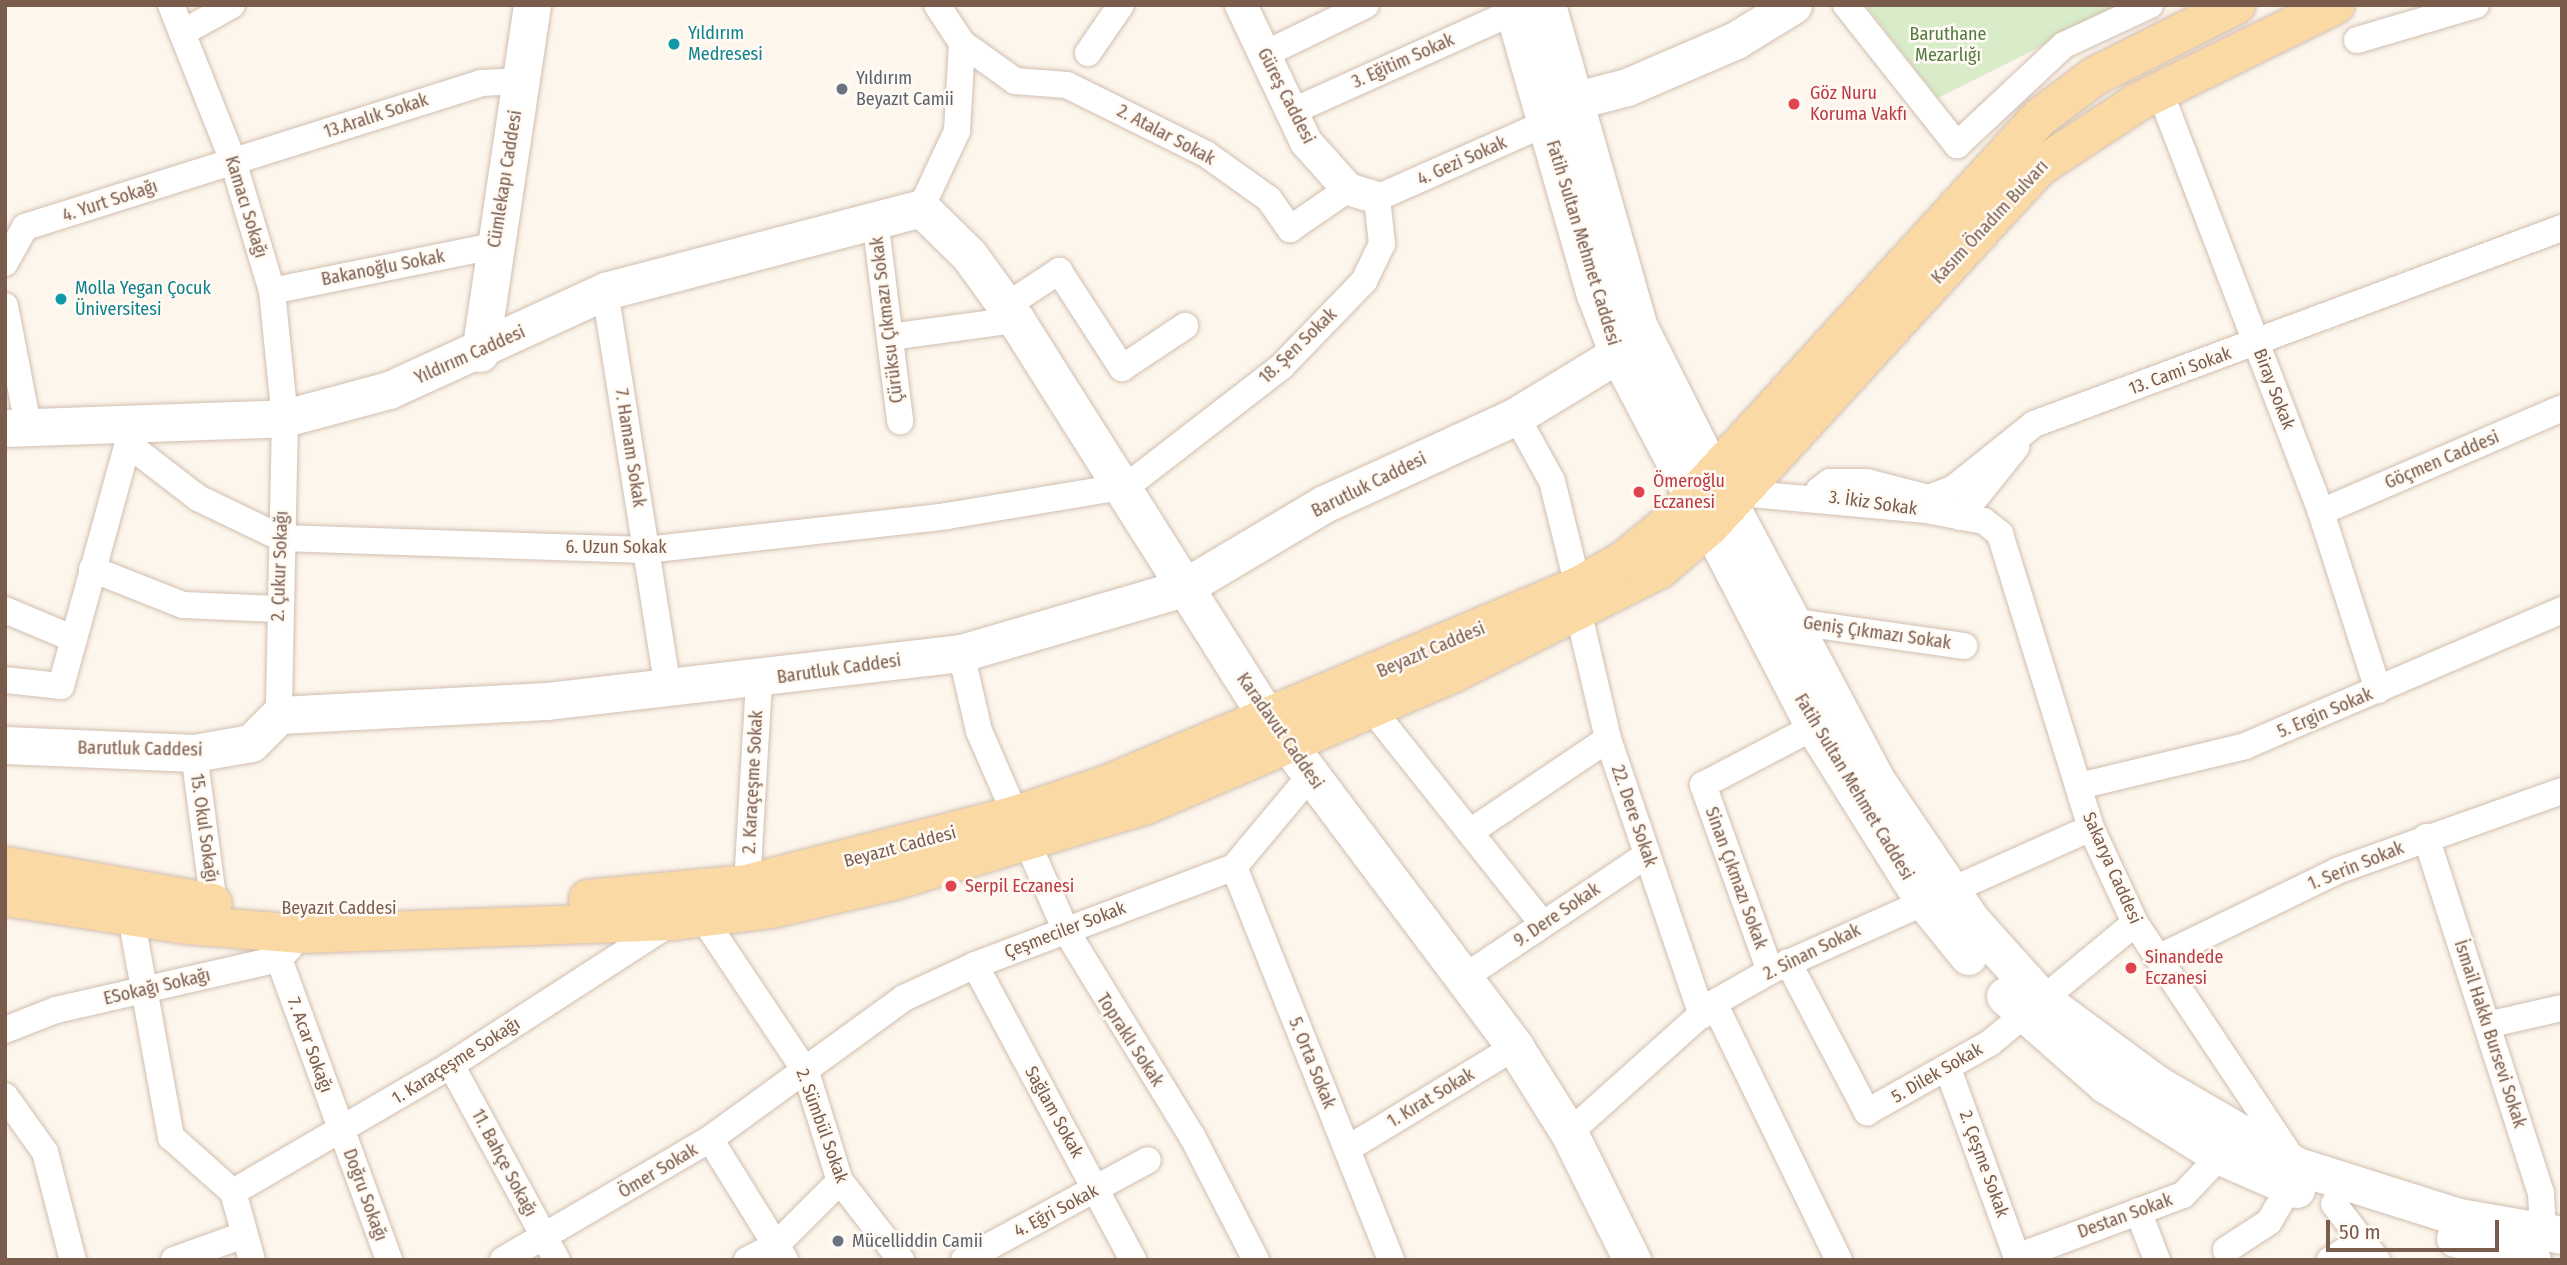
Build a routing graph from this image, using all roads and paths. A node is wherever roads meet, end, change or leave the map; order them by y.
1 (171, 5) edge
2 (232, 5) edge
3 (532, 5) edge
4 (937, 5) edge
5 (1121, 5) edge
6 (1241, 5) edge
7 (1366, 5) edge
8 (1793, 5) edge
9 (1846, 5) edge
10 (2150, 5) edge
11 (2236, 5) edge
12 (2334, 5) edge
13 (2476, 5) edge
14 (1524, 7) edge
15 (182, 33) junction
16 (2357, 40) dead end
17 (962, 43) junction
18 (1088, 53) dead end
19 (1265, 54) junction
20 (521, 81) junction
21 (2160, 92) junction
22 (1293, 111) junction
23 (1560, 112) junction
24 (233, 161) junction
25 (1362, 194) junction
26 (921, 208) junction
27 (875, 219) junction
28 (2562, 228) edge
29 (494, 246) junction
30 (5, 263) edge
31 (272, 291) junction
32 (606, 292) junction
33 (5, 306) edge
34 (1011, 313) junction
35 (1185, 326) dead end
36 (890, 337) junction
37 (2256, 343) junction
38 (480, 353) junction
39 (1618, 354) junction
40 (2562, 408) edge
41 (1517, 415) junction
42 (285, 418) junction
43 (900, 421) dead end
44 (2034, 424) junction
45 (17, 426) edge
46 (131, 433) junction
47 (1127, 486) junction
48 (1812, 495) junction
49 (1717, 499) junction
50 (2321, 512) junction
51 (1960, 517) junction
52 (2000, 534) joint
53 (281, 538) junction
54 (646, 550) junction
55 (92, 569) junction
56 (1184, 588) junction
57 (1579, 600) junction
58 (278, 609) junction
59 (5, 610) edge
60 (2562, 610) edge
61 (1789, 621) junction
62 (74, 639) junction
63 (1965, 646) dead end
64 (961, 653) junction
65 (5, 680) edge
66 (759, 680) junction
67 (668, 687) junction
68 (2378, 690) junction
69 (1371, 708) junction
70 (279, 715) junction
71 (1814, 727) junction
72 (1276, 729) junction
73 (1608, 739) junction
74 (5, 745) edge
75 (194, 753) junction
76 (1310, 776) junction
77 (2079, 786) junction
78 (2562, 791) edge
79 (2091, 828) junction
80 (1022, 830) junction
81 (1470, 832) junction
82 (2426, 837) junction
83 (1647, 855) junction
84 (5, 866) edge
85 (1234, 867) junction
86 (747, 884) junction
87 (1936, 894) junction
88 (5, 897) edge
89 (214, 904) junction
90 (131, 917) junction
91 (688, 919) junction
92 (2135, 923) junction
93 (1544, 924) junction
94 (1065, 929) junction
95 (290, 946) junction
96 (2158, 958) junction
97 (975, 965) junction
98 (1779, 966) junction
99 (1466, 976) junction
100 (144, 991) junction
101 (2562, 1008) edge
102 (1708, 1009) junction
103 (2034, 1009) junction
104 (2487, 1025) junction
105 (5, 1030) edge
106 (1515, 1047) junction
107 (451, 1065) junction
108 (1948, 1069) junction
109 (806, 1072) junction
110 (5, 1096) edge
111 (341, 1131) junction
112 (1569, 1133) junction
113 (710, 1139) junction
114 (1347, 1149) junction
115 (2220, 1156) junction
116 (1147, 1160) dead end
117 (2293, 1176) junction
118 (840, 1181) junction
119 (1098, 1188) junction
120 (233, 1192) junction
121 (2334, 1204) junction
122 (2138, 1211) junction
123 (2545, 1243) edge
124 (248, 1248) edge
125 (551, 1250) edge
126 (2226, 1250) dead end
127 (2370, 1250) edge
128 (780, 1253) edge
129 (894, 1258) edge
130 (2018, 1258) edge
131 (74, 1260) edge
132 (174, 1260) edge
133 (389, 1260) edge
134 (503, 1260) edge
135 (747, 1260) edge
136 (964, 1260) edge
137 (1133, 1260) edge
138 (1256, 1260) edge
139 (1391, 1260) edge
140 (1632, 1260) edge
141 (1839, 1260) edge
142 (2157, 1260) edge
143 (2330, 1260) edge

1 - 15 street, Kamacı Sokağı
2 - 15 street
3 - 20 main road, Cümlekapı Caddesi
4 - 17 street
5 - 18 street
6 - 19 street, Güreş Caddesi
7 - 19 street
8 - 23 main road
9 - 10 street
11 - 49 main road, Kasım Önadım Bulvarı
12 - 21 main road, Kasım Önadım Bulvarı
13 - 16 street
14 - 22 street, 3. Eğitim Sokak
14 - 23 main road, Fatih Sultan Mehmet Caddesi
15 - 24 street, Kamacı Sokağı
17 - 25 street, 2. Atalar Sokak
17 - 26 street
19 - 22 street, Güreş Caddesi
20 - 24 street, 13.Aralık Sokak
20 - 29 main road, Cümlekapı Caddesi
21 - 37 street, Biray Sokak
21 - 49 main road, Kasım Önadım Bulvarı
22 - 25 street, Güreş Caddesi
23 - 25 street, 4. Gezi Sokak
23 - 39 main road, Fatih Sultan Mehmet Caddesi
23 - 49 main road, Fatih Sultan Mehmet Caddesi
24 - 30 street, 4. Yurt Sokağı
24 - 31 street, Kamacı Sokağı
25 - 47 street, 18. Şen Sokak
26 - 27 main road, Yıldırım Caddesi
26 - 34 main road, Karadavut Caddesi
27 - 32 main road, Yıldırım Caddesi
27 - 36 street, Çürüksu Çıkmazı Sokak
28 - 37 street, 13. Cami Sokak
29 - 31 street, Bakanoğlu Sokak
29 - 38 main road, Cümlekapı Caddesi
31 - 42 street, Kamacı Sokağı
32 - 38 main road, Yıldırım Caddesi
32 - 54 street, 7. Hamam Sokak
33 - 45 street
34 - 35 street
34 - 36 street
34 - 47 main road, Karadavut Caddesi
36 - 43 street, Çürüksu Çıkmazı Sokak
37 - 44 street, 13. Cami Sokak
37 - 50 street, Biray Sokak
38 - 42 main road, Yıldırım Caddesi
39 - 41 main road, Barutluk Caddesi
39 - 49 main road, Fatih Sultan Mehmet Caddesi
40 - 50 street, Göçmen Caddesi
41 - 56 main road, Barutluk Caddesi
41 - 57 street, 22. Dere Sokak
42 - 46 main road, Yıldırım Caddesi
42 - 53 street, 2. Çukur Sokağı
44 - 48 street, 13. Cami Sokak
44 - 51 street
45 - 46 main road, Yıldırım Caddesi
46 - 53 street, 6. Uzun Sokak
46 - 55 street
47 - 54 street, 6. Uzun Sokak
47 - 56 main road, Karadavut Caddesi
48 - 49 street, 3. İkiz Sokak
48 - 51 street, 3. İkiz Sokak
49 - 57 main road, Beyazıt Caddesi
49 - 61 main road, Fatih Sultan Mehmet Caddesi
49 - 71 main road, Fatih Sultan Mehmet Caddesi
50 - 68 street, Biray Sokak
51 - 52 street, 3. İkiz Sokak
52 - 77 street, Sakarya Caddesi
53 - 54 street, 6. Uzun Sokak
53 - 58 street, 2. Çukur Sokağı
54 - 67 street, 7. Hamam Sokak
55 - 58 street
55 - 62 street
56 - 64 main road, Barutluk Caddesi
56 - 72 main road, Karadavut Caddesi
57 - 69 main road, Beyazıt Caddesi
57 - 72 main road, Beyazıt Caddesi
57 - 73 street, 22. Dere Sokak
58 - 70 street, 2. Çukur Sokağı
59 - 62 street
60 - 68 street, 5. Ergin Sokak
61 - 63 street, Geniş Çıkmazı Sokak
61 - 87 main road, Fatih Sultan Mehmet Caddesi
62 - 65 street
64 - 66 main road, Barutluk Caddesi
64 - 80 street, Topraklı Sokak
66 - 67 main road, Barutluk Caddesi
66 - 86 street, 2. Karaçeşme Sokak
67 - 70 main road, Barutluk Caddesi
68 - 77 street, 5. Ergin Sokak
69 - 72 main road, Beyazıt Caddesi
69 - 81 street
70 - 75 main road, Barutluk Caddesi
71 - 87 main road, Fatih Sultan Mehmet Caddesi
71 - 98 street, Sinan Çıkmazı Sokak
72 - 76 main road, Karadavut Caddesi
72 - 80 main road, Beyazıt Caddesi
73 - 81 street
73 - 83 street, 22. Dere Sokak
74 - 75 main road, Barutluk Caddesi
75 - 89 street, 15. Okul Sokağı
76 - 85 street, Çeşmeciler Sokak
76 - 99 main road, Karadavut Caddesi
77 - 79 street, Sakarya Caddesi
78 - 82 street, 1. Serin Sokak
79 - 87 street, 2. Sinan Sokak
79 - 92 street, Sakarya Caddesi
80 - 86 main road, Beyazıt Caddesi
80 - 91 main road, Beyazıt Caddesi
80 - 94 street, Topraklı Sokak
81 - 93 street
82 - 96 street, 1. Serin Sokak
82 - 104 street, İsmail Hakkı Bursevi Sokak
83 - 93 street, 9. Dere Sokak
83 - 102 street, 22. Dere Sokak
84 - 89 main road, Beyazıt Caddesi
85 - 94 street, Çeşmeciler Sokak
85 - 114 street, 5. Orta Sokak
86 - 89 main road, Beyazıt Caddesi
87 - 98 street, 2. Sinan Sokak
87 - 103 main road, Fatih Sultan Mehmet Caddesi
88 - 90 main road, Beyazıt Caddesi
90 - 95 main road, Beyazıt Caddesi
90 - 100 street
91 - 95 main road, Beyazıt Caddesi
91 - 107 street, 1. Karaçeşme Sokağı
91 - 109 street, 2. Sümbül Sokak
92 - 96 street, Sakarya Caddesi
92 - 103 street, 5. Dilek Sokak
93 - 99 street, 9. Dere Sokak
94 - 97 street, Çeşmeciler Sokak
94 - 138 street, Topraklı Sokak
95 - 100 street, ESokağı Sokağı
95 - 111 street, 7. Acar Sokağı
96 - 117 street, Sakarya Caddesi
97 - 109 street, Çeşmeciler Sokak
97 - 119 street, Sağlam Sokak
98 - 102 street, 2. Sinan Sokak
98 - 108 street, 5. Dilek Sokak
99 - 106 main road, Karadavut Caddesi
100 - 105 street, ESokağı Sokağı
100 - 120 street
101 - 104 street
102 - 112 street, 2. Sinan Sokak
102 - 141 street, 22. Dere Sokak
103 - 108 street, 5. Dilek Sokak
103 - 115 main road, Fatih Sultan Mehmet Caddesi
103 - 117 main road, Fatih Sultan Mehmet Caddesi
104 - 123 street, İsmail Hakkı Bursevi Sokak
106 - 112 main road, Karadavut Caddesi
106 - 114 street, 1. Kırat Sokak
107 - 111 street, 1. Karaçeşme Sokağı
107 - 125 street, 11. Bahçe Sokağı
108 - 130 street, 2. Çeşme Sokak
109 - 113 street, Ömer Sokak
109 - 118 street, 2. Sümbül Sokak
110 - 131 street
111 - 120 street, 1. Karaçeşme Sokağı
111 - 133 street, Doğru Sokağı
112 - 140 main road, Karadavut Caddesi
113 - 125 street, Ömer Sokak
113 - 128 street
114 - 139 street, 5. Orta Sokak
115 - 117 main road, Fatih Sultan Mehmet Caddesi
115 - 122 street, Destan Sokak
116 - 119 street, 4. Eğri Sokak
117 - 121 main road, Fatih Sultan Mehmet Caddesi
117 - 123 main road, Fatih Sultan Mehmet Caddesi
117 - 126 street
118 - 128 street
118 - 129 street, 2. Sümbül Sokak
119 - 136 street, 4. Eğri Sokak
119 - 137 street, Sağlam Sokak
120 - 124 street
121 - 123 main road, Fatih Sultan Mehmet Caddesi
121 - 127 street
122 - 130 street, Destan Sokak
122 - 142 street
124 - 132 street
125 - 134 street, Ömer Sokak
127 - 143 street
128 - 135 street

